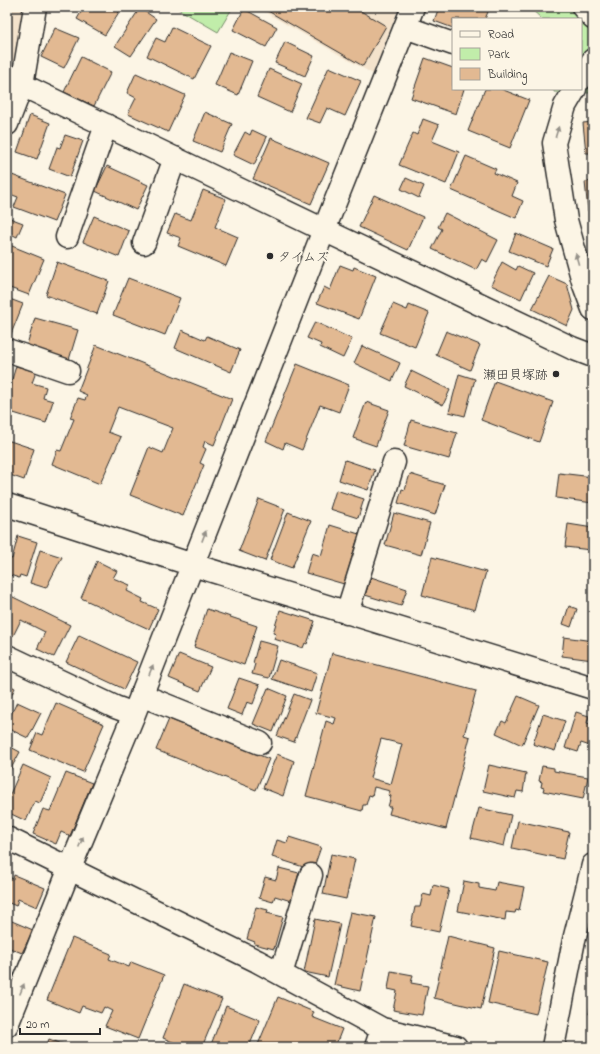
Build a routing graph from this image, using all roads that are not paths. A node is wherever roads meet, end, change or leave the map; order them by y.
1 (35, 7) edge
2 (583, 7) edge
3 (409, 17) edge
4 (593, 18) edge
5 (452, 43) edge
6 (593, 60) edge
7 (582, 77) edge
8 (15, 80) edge
9 (574, 90) edge
10 (7, 124) edge
11 (106, 125) junction
12 (175, 158) junction
13 (324, 230) junction
14 (67, 237) dead end
15 (144, 243) dead end
16 (591, 297) edge
17 (7, 350) edge
18 (593, 356) edge
19 (68, 371) dead end
20 (394, 462) dead end
21 (7, 504) edge
22 (193, 566) junction
23 (348, 613) junction
24 (7, 656) edge
25 (593, 688) edge
26 (138, 704) junction
27 (260, 743) dead end
28 (7, 838) edge
29 (593, 864) edge
30 (70, 868) junction
31 (311, 875) dead end
32 (281, 974) junction
33 (7, 1025) edge
34 (379, 1038) edge
35 (456, 1047) edge
36 (553, 1047) edge

1 - 8 street
2 - 4 street
3 - 5 street
3 - 13 street
6 - 7 street
8 - 10 street
8 - 11 street
16 -> 9 street
11 - 12 street
11 - 14 street
12 - 13 street
12 - 15 street
13 - 18 street
22 -> 13 street
17 - 19 street
20 - 23 street
21 - 22 street
22 - 23 street
26 -> 22 street
23 - 25 street
24 - 26 street
26 - 27 street
30 -> 26 street
28 - 30 street
29 - 36 street
30 - 32 street
33 -> 30 street
31 - 32 street
32 - 34 street
34 - 35 street

